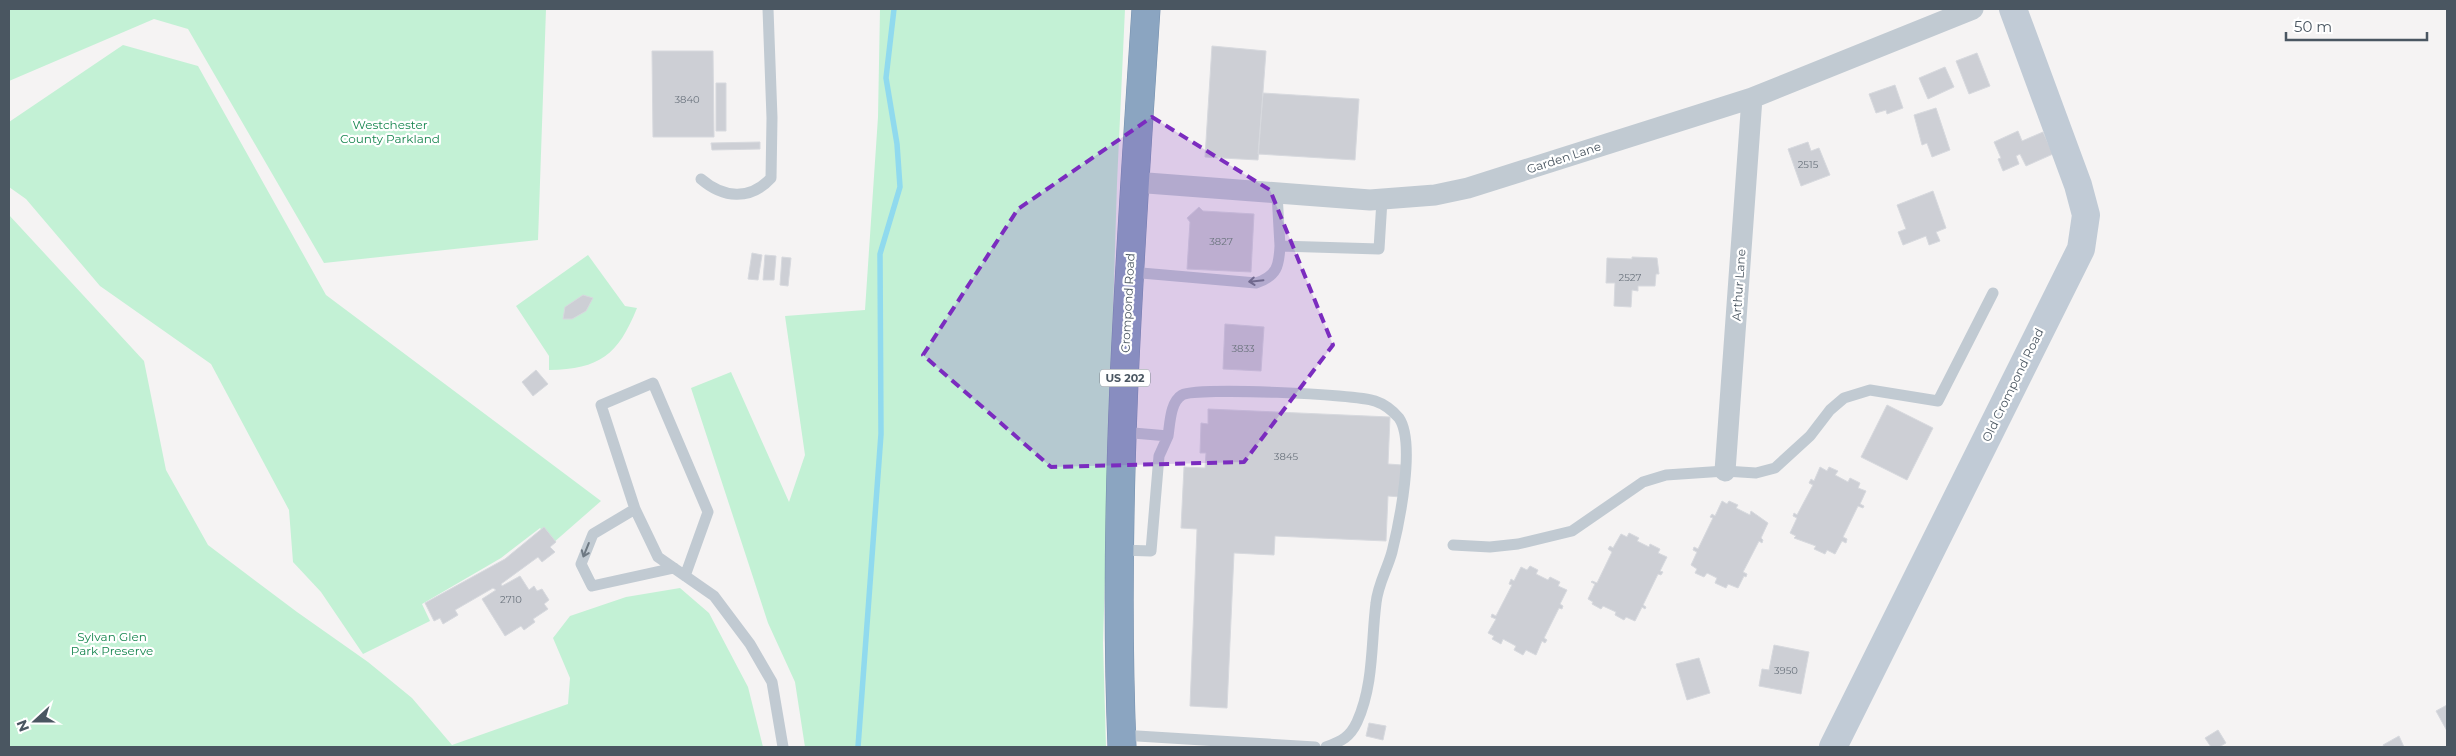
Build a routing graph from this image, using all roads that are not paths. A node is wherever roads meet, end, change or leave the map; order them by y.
1 (768, 9) edge
2 (1146, 9) edge
3 (1973, 9) edge
4 (2013, 9) edge
5 (1752, 98) junction
6 (701, 179) dead end
7 (1134, 182) junction
8 (1277, 193) junction
9 (1382, 200) junction
10 (1280, 246) junction
11 (1130, 272) junction
12 (1993, 293) dead end
13 (1122, 432) junction
14 (1168, 436) junction
15 (1725, 471) junction
16 (635, 509) junction
17 (1453, 545) dead end
18 (1119, 550) junction
19 (674, 568) junction
20 (685, 576) junction
21 (1121, 741) edge
22 (783, 747) edge
23 (1315, 747) edge
24 (1326, 747) edge
25 (1833, 747) edge

1 - 6 lane
2 - 7 highway, Crompond Road / US 202
3 - 5 street, Garden Lane
4 - 25 street, Old Crompond Road
5 - 9 street, Garden Lane
5 - 15 street, Arthur Lane
7 - 8 street, Garden Lane
7 - 11 highway, Crompond Road / US 202
8 - 9 street, Garden Lane
8 - 10 lane
9 - 10 lane
10 -> 11 lane
11 - 13 highway, Crompond Road / US 202
12 - 15 lane
13 - 14 lane
13 - 18 highway, Crompond Road / US 202
14 - 18 lane
14 - 24 lane
15 - 17 lane
16 - 19 lane
16 -> 19 lane
16 - 20 lane
18 - 21 highway, Crompond Road / US 202
19 - 20 lane
20 - 22 lane
21 - 23 lane

